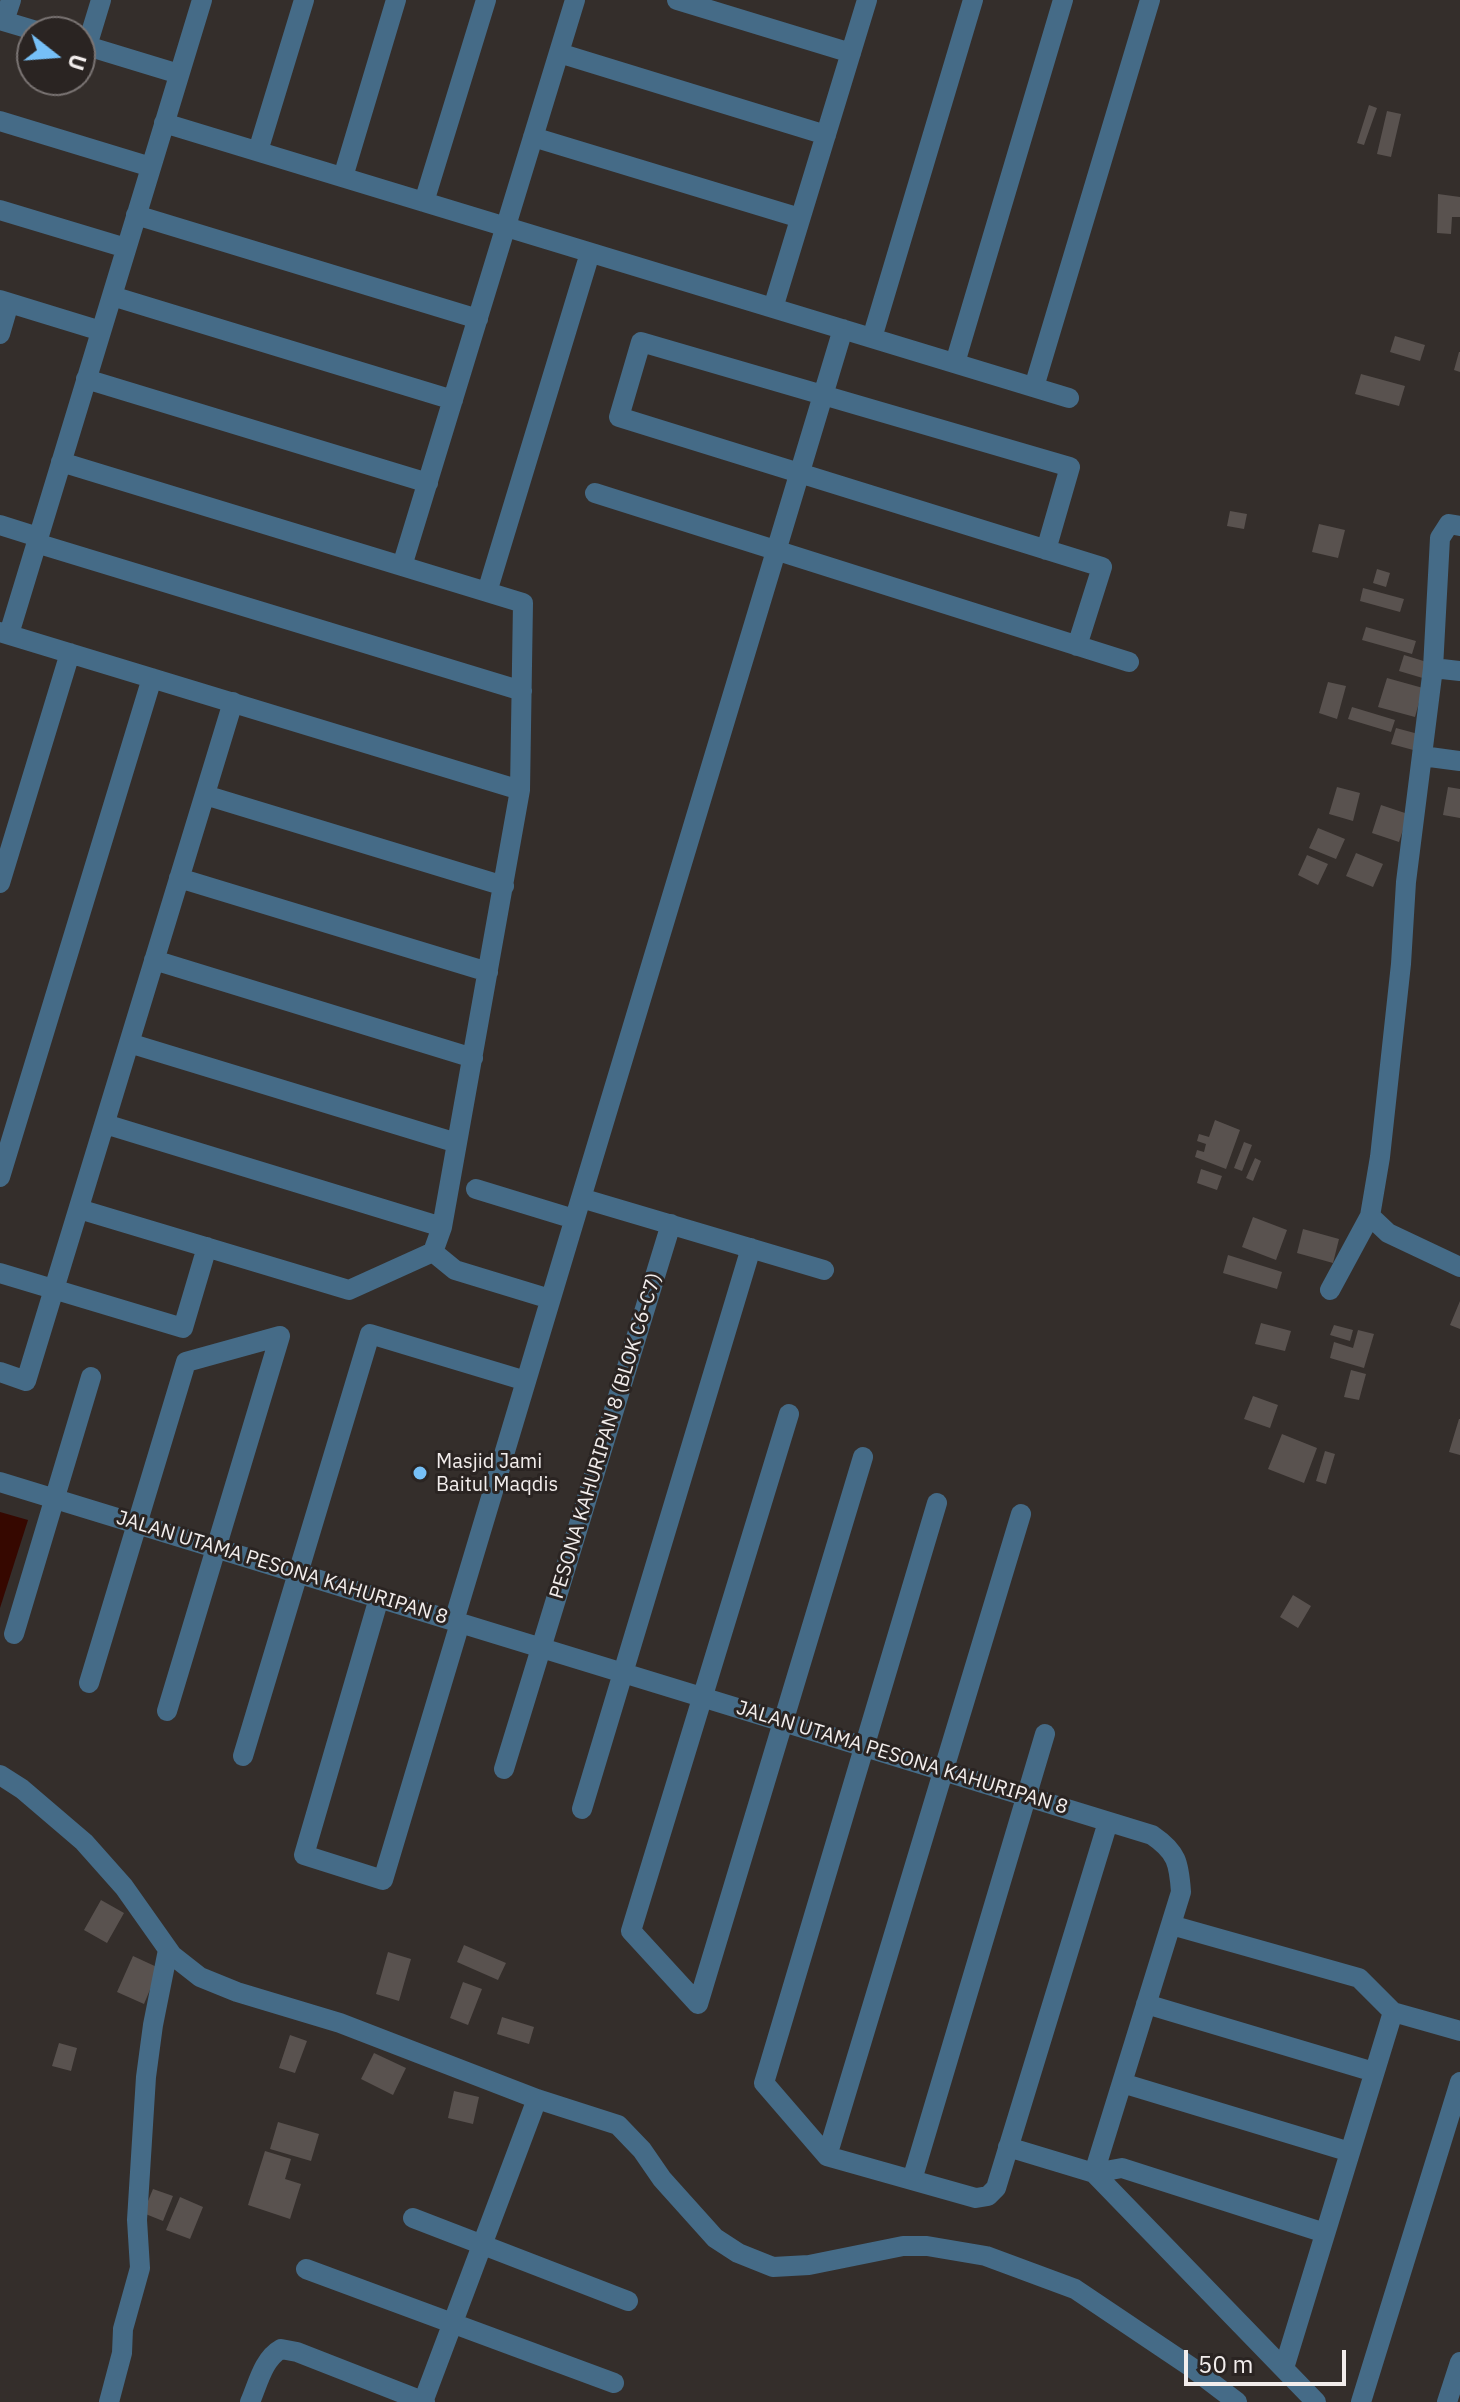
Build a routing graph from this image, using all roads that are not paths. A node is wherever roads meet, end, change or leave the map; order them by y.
1 (11, 0) edge
2 (202, 0) edge
3 (304, 0) edge
4 (396, 0) edge
5 (486, 0) edge
6 (575, 0) edge
7 (677, 0) edge
8 (867, 0) edge
9 (973, 0) edge
10 (1063, 0) edge
11 (1150, 0) edge
12 (2, 20) edge
13 (96, 49) edge
14 (559, 53) junction
15 (851, 53) junction
16 (179, 74) junction
17 (0, 121) edge
18 (164, 123) junction
19 (826, 135) junction
20 (533, 137) junction
21 (258, 151) junction
22 (151, 167) junction
23 (343, 177) junction
24 (424, 202) junction
25 (0, 210) edge
26 (136, 215) junction
27 (800, 218) junction
28 (506, 227) junction
29 (126, 248) junction
30 (590, 253) junction
31 (112, 296) junction
32 (5, 302) edge
33 (773, 308) junction
34 (478, 319) junction
35 (843, 329) junction
36 (101, 331) junction
37 (0, 334) edge
38 (872, 338) junction
39 (955, 363) junction
40 (86, 379) junction
41 (1034, 387) junction
42 (823, 395) junction
43 (1069, 398) dead end
44 (453, 400) junction
45 (61, 462) junction
46 (800, 473) junction
47 (428, 483) junction
48 (595, 493) dead end
49 (0, 525) edge
50 (1460, 526) edge
51 (37, 540) junction
52 (776, 550) junction
53 (1046, 550) junction
54 (402, 566) junction
55 (487, 592) junction
56 (4, 633) edge
57 (1077, 646) junction
58 (70, 653) junction
59 (1129, 662) dead end
60 (1433, 668) junction
61 (1460, 671) edge
62 (152, 678) junction
63 (522, 691) junction
64 (233, 702) junction
65 (1422, 756) junction
66 (1460, 761) edge
67 (520, 790) junction
68 (205, 795) junction
69 (179, 878) junction
70 (0, 883) edge
71 (504, 886) junction
72 (154, 960) junction
73 (488, 972) junction
74 (129, 1043) junction
75 (473, 1058) junction
76 (105, 1124) junction
77 (457, 1143) junction
78 (0, 1177) edge
79 (476, 1189) dead end
80 (581, 1198) junction
81 (79, 1209) junction
82 (1370, 1216) junction
83 (574, 1219) junction
84 (671, 1224) junction
85 (442, 1227) junction
86 (207, 1247) junction
87 (751, 1248) junction
88 (433, 1252) junction
89 (1460, 1267) edge
90 (824, 1270) dead end
91 (0, 1273) edge
92 (54, 1289) junction
93 (1330, 1290) dead end
94 (550, 1299) junction
95 (0, 1372) edge
96 (91, 1377) dead end
97 (526, 1381) junction
98 (789, 1414) dead end
99 (863, 1457) dead end
100 (0, 1482) edge
101 (55, 1498) junction
102 (937, 1503) dead end
103 (1021, 1514) dead end
104 (137, 1524) junction
105 (216, 1548) junction
106 (298, 1573) junction
107 (379, 1598) junction
108 (457, 1622) junction
109 (14, 1634) dead end
110 (541, 1648) junction
111 (623, 1673) junction
112 (89, 1683) dead end
113 (703, 1697) junction
114 (167, 1711) dead end
115 (783, 1722) junction
116 (1045, 1734) dead end
117 (864, 1747) junction
118 (243, 1756) dead end
119 (504, 1769) dead end
120 (943, 1771) junction
121 (0, 1775) edge
122 (1026, 1797) junction
123 (582, 1809) dead end
124 (1108, 1822) junction
125 (1171, 1925) junction
126 (168, 1950) junction
127 (1146, 2004) junction
128 (1393, 2012) junction
129 (1460, 2031) edge
130 (1374, 2072) junction
131 (1460, 2082) edge
132 (1122, 2083) junction
133 (537, 2099) junction
134 (1008, 2147) junction
135 (1350, 2152) junction
136 (827, 2156) junction
137 (1094, 2173) junction
138 (912, 2180) junction
139 (413, 2218) dead end
140 (1325, 2233) junction
141 (483, 2244) junction
142 (306, 2269) dead end
143 (628, 2301) dead end
144 (453, 2322) junction
145 (1460, 2362) edge
146 (1284, 2368) junction
147 (614, 2383) dead end
148 (109, 2402) edge
149 (250, 2402) edge
150 (423, 2402) edge
151 (1237, 2402) edge
152 (1316, 2402) edge
153 (1361, 2402) edge
154 (1447, 2402) edge

1 - 12 street
2 - 16 street
3 - 21 street
4 - 23 street
5 - 24 street
6 - 14 street
7 - 15 street
8 - 15 street
9 - 38 street
10 - 39 street
11 - 41 street
13 - 16 street
14 - 19 street
14 - 20 street
15 - 19 street
16 - 18 street
17 - 22 street
18 - 21 street
18 - 22 street
19 - 27 street
20 - 27 street
20 - 28 street
21 - 23 street
22 - 26 street
23 - 24 street
24 - 28 street
25 - 29 street
26 - 29 street
26 - 34 street
27 - 33 street
28 - 30 street
28 - 34 street
29 - 31 street
30 - 33 street
30 - 55 street
31 - 36 street
31 - 44 street
32 - 36 street
32 - 37 street
33 - 35 street
34 - 44 street
35 - 38 street
35 - 42 street
36 - 40 street
38 - 39 street
39 - 41 street
40 - 45 street
40 - 47 street
41 - 43 street
42 - 46 street
42 - 46 street
42 - 53 street
44 - 47 street
45 - 51 street
45 - 54 street
46 - 52 street
46 - 53 street
47 - 54 street
48 - 52 street
49 - 51 street
50 - 60 street
51 - 56 street
51 - 63 street
52 - 57 street
52 - 80 street
53 - 57 street
54 - 55 street
55 - 63 street
56 - 58 street
57 - 59 street
58 - 62 street
58 - 70 street
60 - 61 street
60 - 65 street
62 - 64 street
62 - 78 street
63 - 67 street
64 - 67 street
64 - 68 street
65 - 66 street
65 - 82 street
67 - 71 street
68 - 69 street
68 - 71 street
69 - 72 street
69 - 73 street
71 - 73 street
72 - 74 street
72 - 75 street
73 - 75 street
74 - 76 street
74 - 77 street
75 - 77 street
76 - 81 street
76 - 85 street
77 - 85 street
79 - 83 street
80 - 83 street
80 - 84 street
81 - 86 street
81 - 92 street
82 - 89 street
82 - 93 street
83 - 94 street
84 - 87 street
84 - 110 street, PESONA KAHURIPAN 8 (BLOK C6-C7)
85 - 88 street
86 - 88 street
86 - 92 street
87 - 90 street
87 - 111 street
88 - 94 street
91 - 92 street
92 - 95 street
94 - 97 street
96 - 101 street
97 - 106 street
97 - 108 street
98 - 113 street
99 - 115 street
100 - 101 street, JALAN UTAMA PESONA KAHURIPAN 8
101 - 104 street, JALAN UTAMA PESONA KAHURIPAN 8
101 - 109 street
102 - 117 street
103 - 120 street
104 - 105 street, JALAN UTAMA PESONA KAHURIPAN 8
104 - 105 street
104 - 112 street
105 - 106 street, JALAN UTAMA PESONA KAHURIPAN 8
105 - 114 street
106 - 107 street, JALAN UTAMA PESONA KAHURIPAN 8
106 - 118 street
107 - 108 street, JALAN UTAMA PESONA KAHURIPAN 8
107 - 108 street
108 - 110 street, JALAN UTAMA PESONA KAHURIPAN 8
110 - 111 street, JALAN UTAMA PESONA KAHURIPAN 8
110 - 119 street, PESONA KAHURIPAN 8 (BLOK C6-C7)
111 - 113 street, JALAN UTAMA PESONA KAHURIPAN 8
111 - 123 street
113 - 115 street, JALAN UTAMA PESONA KAHURIPAN 8
113 - 115 street
115 - 117 street, JALAN UTAMA PESONA KAHURIPAN 8
116 - 122 street
117 - 120 street, JALAN UTAMA PESONA KAHURIPAN 8
117 - 136 street
120 - 122 street, JALAN UTAMA PESONA KAHURIPAN 8
120 - 136 street
121 - 126 street
122 - 124 street, JALAN UTAMA PESONA KAHURIPAN 8
122 - 138 street
124 - 125 street, JALAN UTAMA PESONA KAHURIPAN 8
124 - 134 street
125 - 127 street, JALAN UTAMA PESONA KAHURIPAN 8
125 - 128 street
126 - 133 street
126 - 148 street
127 - 130 street
127 - 132 street, JALAN UTAMA PESONA KAHURIPAN 8
128 - 129 street
128 - 130 street
130 - 135 street
131 - 153 street
132 - 135 street
132 - 137 street, JALAN UTAMA PESONA KAHURIPAN 8
133 - 141 street
133 - 151 street
134 - 137 street
134 - 138 street
135 - 140 street
136 - 138 street
137 - 140 street
137 - 146 street
139 - 141 street
140 - 146 street
141 - 143 street
141 - 144 street
142 - 144 street
144 - 147 street
144 - 150 street
145 - 154 street
146 - 152 street
149 - 150 street

